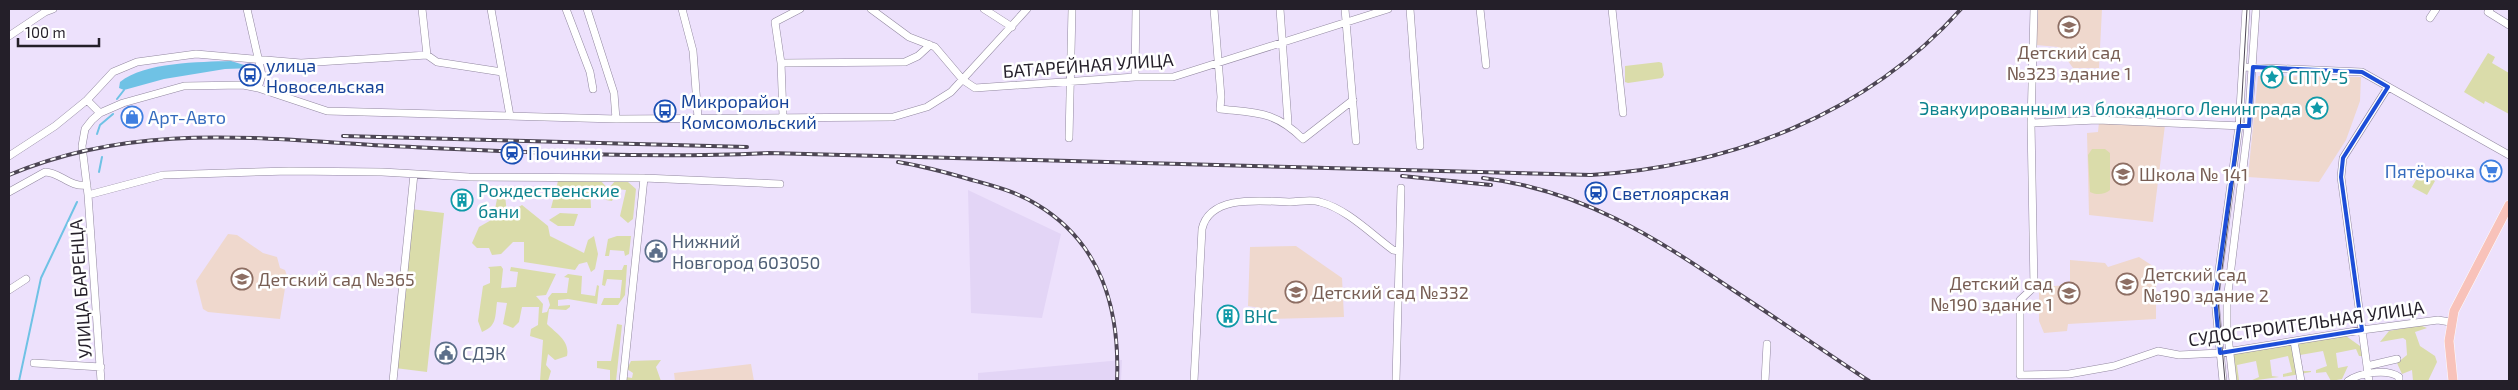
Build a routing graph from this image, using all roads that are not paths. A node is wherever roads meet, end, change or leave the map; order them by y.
1 (53, 9) edge
2 (248, 9) edge
3 (422, 9) edge
4 (492, 9) edge
5 (566, 9) edge
6 (587, 9) edge
7 (682, 9) edge
8 (800, 9) edge
9 (871, 9) edge
10 (984, 9) edge
11 (1028, 9) edge
12 (1072, 9) edge
13 (1136, 9) edge
14 (1214, 9) edge
15 (1280, 9) edge
16 (1345, 9) edge
17 (1388, 9) edge
18 (1410, 9) edge
19 (1480, 9) edge
20 (1612, 9) edge
21 (2034, 9) edge
22 (2246, 9) edge
23 (2256, 9) edge
24 (2436, 9) edge
25 (2490, 9) edge
26 (2430, 18) dead end
27 (1346, 22) junction
28 (2509, 25) edge
29 (1012, 27) junction
30 (9, 36) edge
31 (1283, 42) junction
32 (930, 45) junction
33 (427, 55) junction
34 (258, 58) junction
35 (781, 63) junction
36 (1218, 63) junction
37 (1486, 65) dead end
38 (2243, 67) junction
39 (2253, 67) junction
40 (502, 72) junction
41 (1135, 77) junction
42 (963, 80) junction
43 (1072, 82) junction
44 (2388, 87) junction
45 (258, 88) junction
46 (594, 89) dead end
47 (87, 100) junction
48 (1353, 100) junction
49 (1623, 112) dead end
50 (100, 113) junction
51 (510, 116) junction
52 (783, 116) junction
53 (698, 118) junction
54 (616, 119) junction
55 (1288, 123) junction
56 (2031, 123) junction
57 (2239, 126) junction
58 (2248, 127) junction
59 (1069, 138) dead end
60 (1356, 141) dead end
61 (1420, 146) dead end
62 (2509, 155) edge
63 (9, 156) edge
64 (414, 174) junction
65 (644, 178) junction
66 (780, 184) dead end
67 (87, 185) junction
68 (1401, 188) dead end
69 (9, 192) edge
70 (88, 195) junction
71 (2509, 205) edge
72 (1400, 252) junction
73 (26, 279) dead end
74 (9, 290) edge
75 (2450, 322) junction
76 (2362, 330) junction
77 (2294, 341) junction
78 (1767, 344) dead end
79 (2229, 352) junction
80 (2220, 353) junction
81 (2397, 359) dead end
82 (34, 363) dead end
83 (101, 367) junction
84 (2367, 369) junction
85 (101, 381) edge
86 (393, 381) edge
87 (623, 381) edge
88 (1194, 381) edge
89 (1396, 381) edge
90 (1765, 381) edge
91 (2223, 381) edge
92 (2233, 381) edge
93 (2301, 381) edge
94 (2348, 381) edge
95 (2369, 381) edge
96 (2399, 381) edge
97 (2453, 381) edge

1 - 30 street
2 - 34 street
3 - 33 street
4 - 40 street
5 - 46 street
6 - 54 street
7 - 53 street
8 - 35 street
9 - 32 street
10 - 29 street
11 - 29 street
12 - 43 street
13 - 41 street
14 - 36 street
15 - 31 street
16 - 27 street
17 - 27 street, БАТАРЕЙНАЯ УЛИЦА
18 - 61 street
19 - 37 street
20 - 49 street
21 - 56 street
22 - 38 street
23 - 39 street
24 - 26 street
25 - 28 street
27 - 31 street, БАТАРЕЙНАЯ УЛИЦА
27 - 48 street
29 - 42 street
31 - 36 street, БАТАРЕЙНАЯ УЛИЦА
31 - 55 street
32 - 35 street
32 - 42 street
33 - 34 street
33 - 40 street
34 - 45 street
34 - 47 street
35 - 52 street
36 - 41 street, БАТАРЕЙНАЯ УЛИЦА
36 - 55 street
38 - 39 street
38 - 57 street
39 - 44 street
39 - 58 street
40 - 51 street
41 - 43 street, БАТАРЕЙНАЯ УЛИЦА
42 - 43 street, БАТАРЕЙНАЯ УЛИЦА
42 - 52 street
43 - 59 street
44 - 62 street
44 - 76 street
45 - 50 street
45 - 51 street
47 - 50 street
47 - 63 street
48 - 55 street
48 - 60 street
50 - 67 street, УЛИЦА БАРЕНЦА
51 - 54 street
52 - 53 street
53 - 54 street
56 - 57 street
56 - 80 street, СУДОСТРОИТЕЛЬНАЯ УЛИЦА
57 - 58 street
57 - 80 street
58 - 79 street
64 - 65 street
64 - 70 street
64 - 86 street
65 - 66 street
65 - 87 street
67 - 69 street
67 - 70 street, УЛИЦА БАРЕНЦА
68 - 72 street
70 - 83 street, УЛИЦА БАРЕНЦА
71 - 75 main road
72 - 88 street
72 - 89 street
73 - 74 street
75 - 76 street, СУДОСТРОИТЕЛЬНАЯ УЛИЦА
75 - 97 main road
76 - 77 street, СУДОСТРОИТЕЛЬНАЯ УЛИЦА
76 - 84 street
77 - 79 street, СУДОСТРОИТЕЛЬНАЯ УЛИЦА
77 - 93 street
78 - 90 street
79 - 80 street, СУДОСТРОИТЕЛЬНАЯ УЛИЦА
79 - 92 street
80 - 91 street
81 - 84 street
82 - 83 street
83 - 85 street, УЛИЦА БАРЕНЦА
84 - 94 street
84 - 95 street
84 - 96 street

